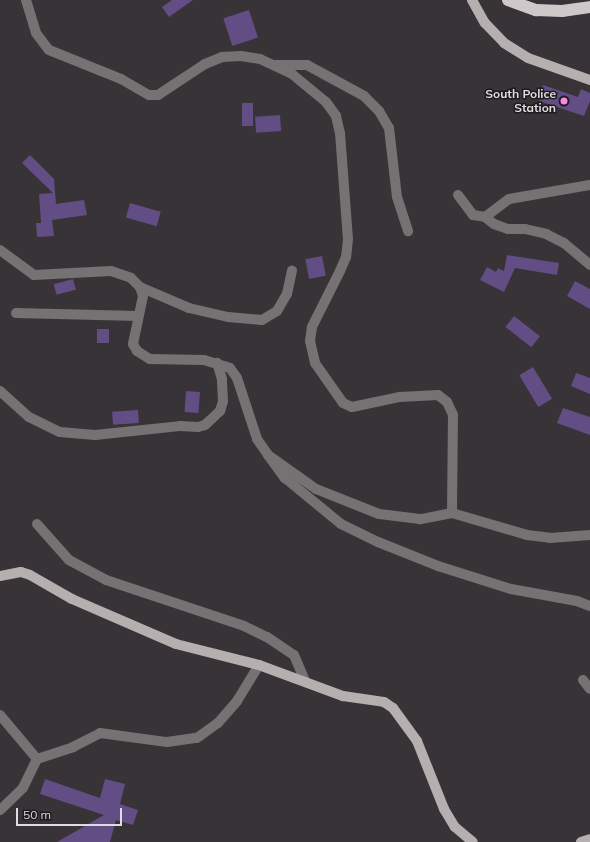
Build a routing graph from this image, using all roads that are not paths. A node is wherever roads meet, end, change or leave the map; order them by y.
1 (26, 0) edge
2 (472, 0) edge
3 (508, 0) edge
4 (584, 5) edge
5 (274, 65) junction
6 (590, 80) edge
7 (590, 185) edge
8 (458, 195) dead end
9 (485, 217) junction
10 (408, 231) dead end
11 (0, 250) edge
12 (590, 266) edge
13 (292, 271) dead end
14 (140, 287) junction
15 (16, 313) dead end
16 (138, 316) junction
17 (217, 363) junction
18 (0, 391) edge
19 (268, 455) junction
20 (452, 514) junction
21 (37, 524) dead end
22 (590, 535) edge
23 (0, 576) edge
24 (590, 606) edge
25 (259, 665) junction
26 (583, 680) dead end
27 (305, 681) junction
28 (590, 689) edge
29 (0, 715) edge
30 (36, 759) junction
31 (0, 810) edge
32 (590, 839) edge
33 (473, 842) edge
34 (582, 842) edge

1 - 5 street
2 - 6 main road
3 - 4 highway
5 - 10 street
5 - 20 street
7 - 9 street
8 - 9 street
9 - 12 street
11 - 14 street
13 - 14 street
14 - 16 street
15 - 16 street
16 - 17 street
17 - 18 street
17 - 19 street
19 - 20 street
19 - 24 street
20 - 22 street
21 - 27 street
23 - 25 main road
25 - 27 main road
25 - 30 street
26 - 28 street
27 - 33 main road
29 - 30 street
30 - 31 street
32 - 34 main road

